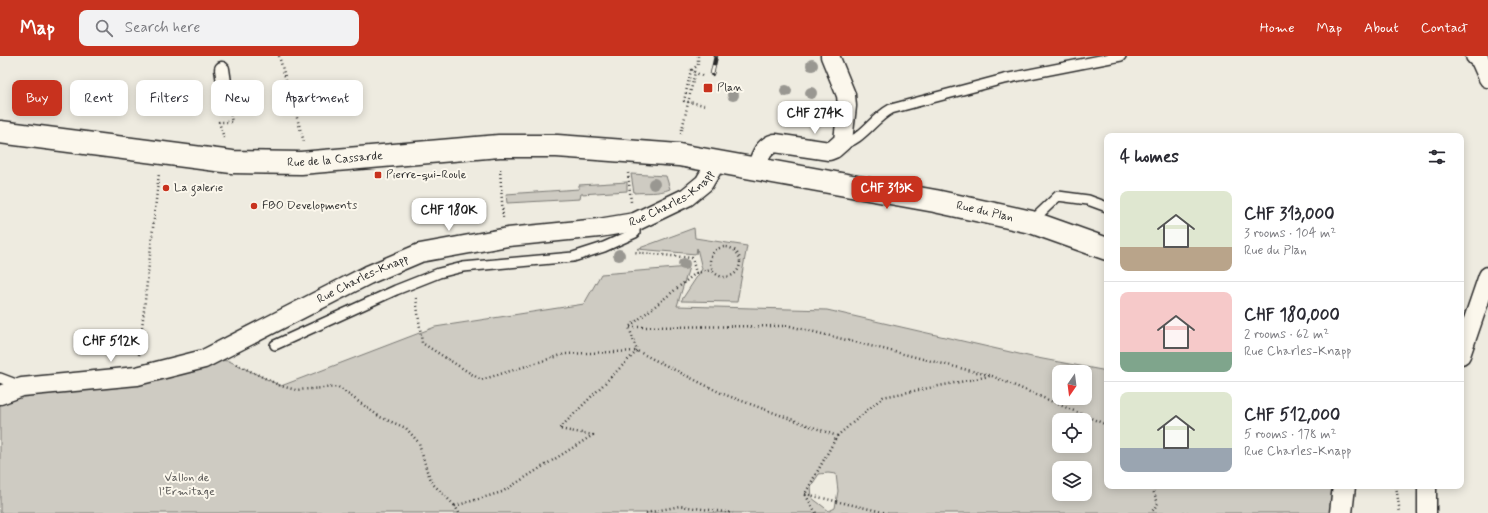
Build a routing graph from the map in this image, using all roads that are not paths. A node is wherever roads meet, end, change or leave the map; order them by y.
1 (830, 56) edge
2 (1121, 56) edge
3 (1475, 56) edge
4 (222, 69) dead end
5 (1488, 78) edge
6 (224, 80) edge
7 (0, 132) edge
8 (839, 146) junction
9 (675, 147) joint
10 (717, 161) junction
11 (756, 168) junction
12 (1104, 207) edge
13 (633, 215) junction
14 (1031, 222) junction
15 (1104, 248) edge
16 (1488, 276) edge
17 (275, 345) dead end
18 (1464, 346) edge
19 (0, 378) edge
20 (22, 387) junction
21 (0, 395) edge
22 (1344, 489) edge
23 (1426, 489) edge
24 (1340, 513) edge
25 (1427, 513) edge

1 - 8 street
2 - 8 lane
3 - 5 street
4 - 6 street
7 - 9 main road, Rue de la Cassarde
8 - 11 street
9 - 10 main road, Rue du Plan
10 - 11 main road, Rue du Plan
10 - 13 street, Rue Charles-Knapp
11 - 14 main road, Rue du Plan
12 - 14 lane
13 - 17 lane
13 - 20 street, Rue Charles-Knapp
14 - 15 main road, Rue du Plan
16 - 18 street
19 - 20 lane
20 - 21 street, Rue Charles-Knapp
22 - 24 main road
23 - 25 street

